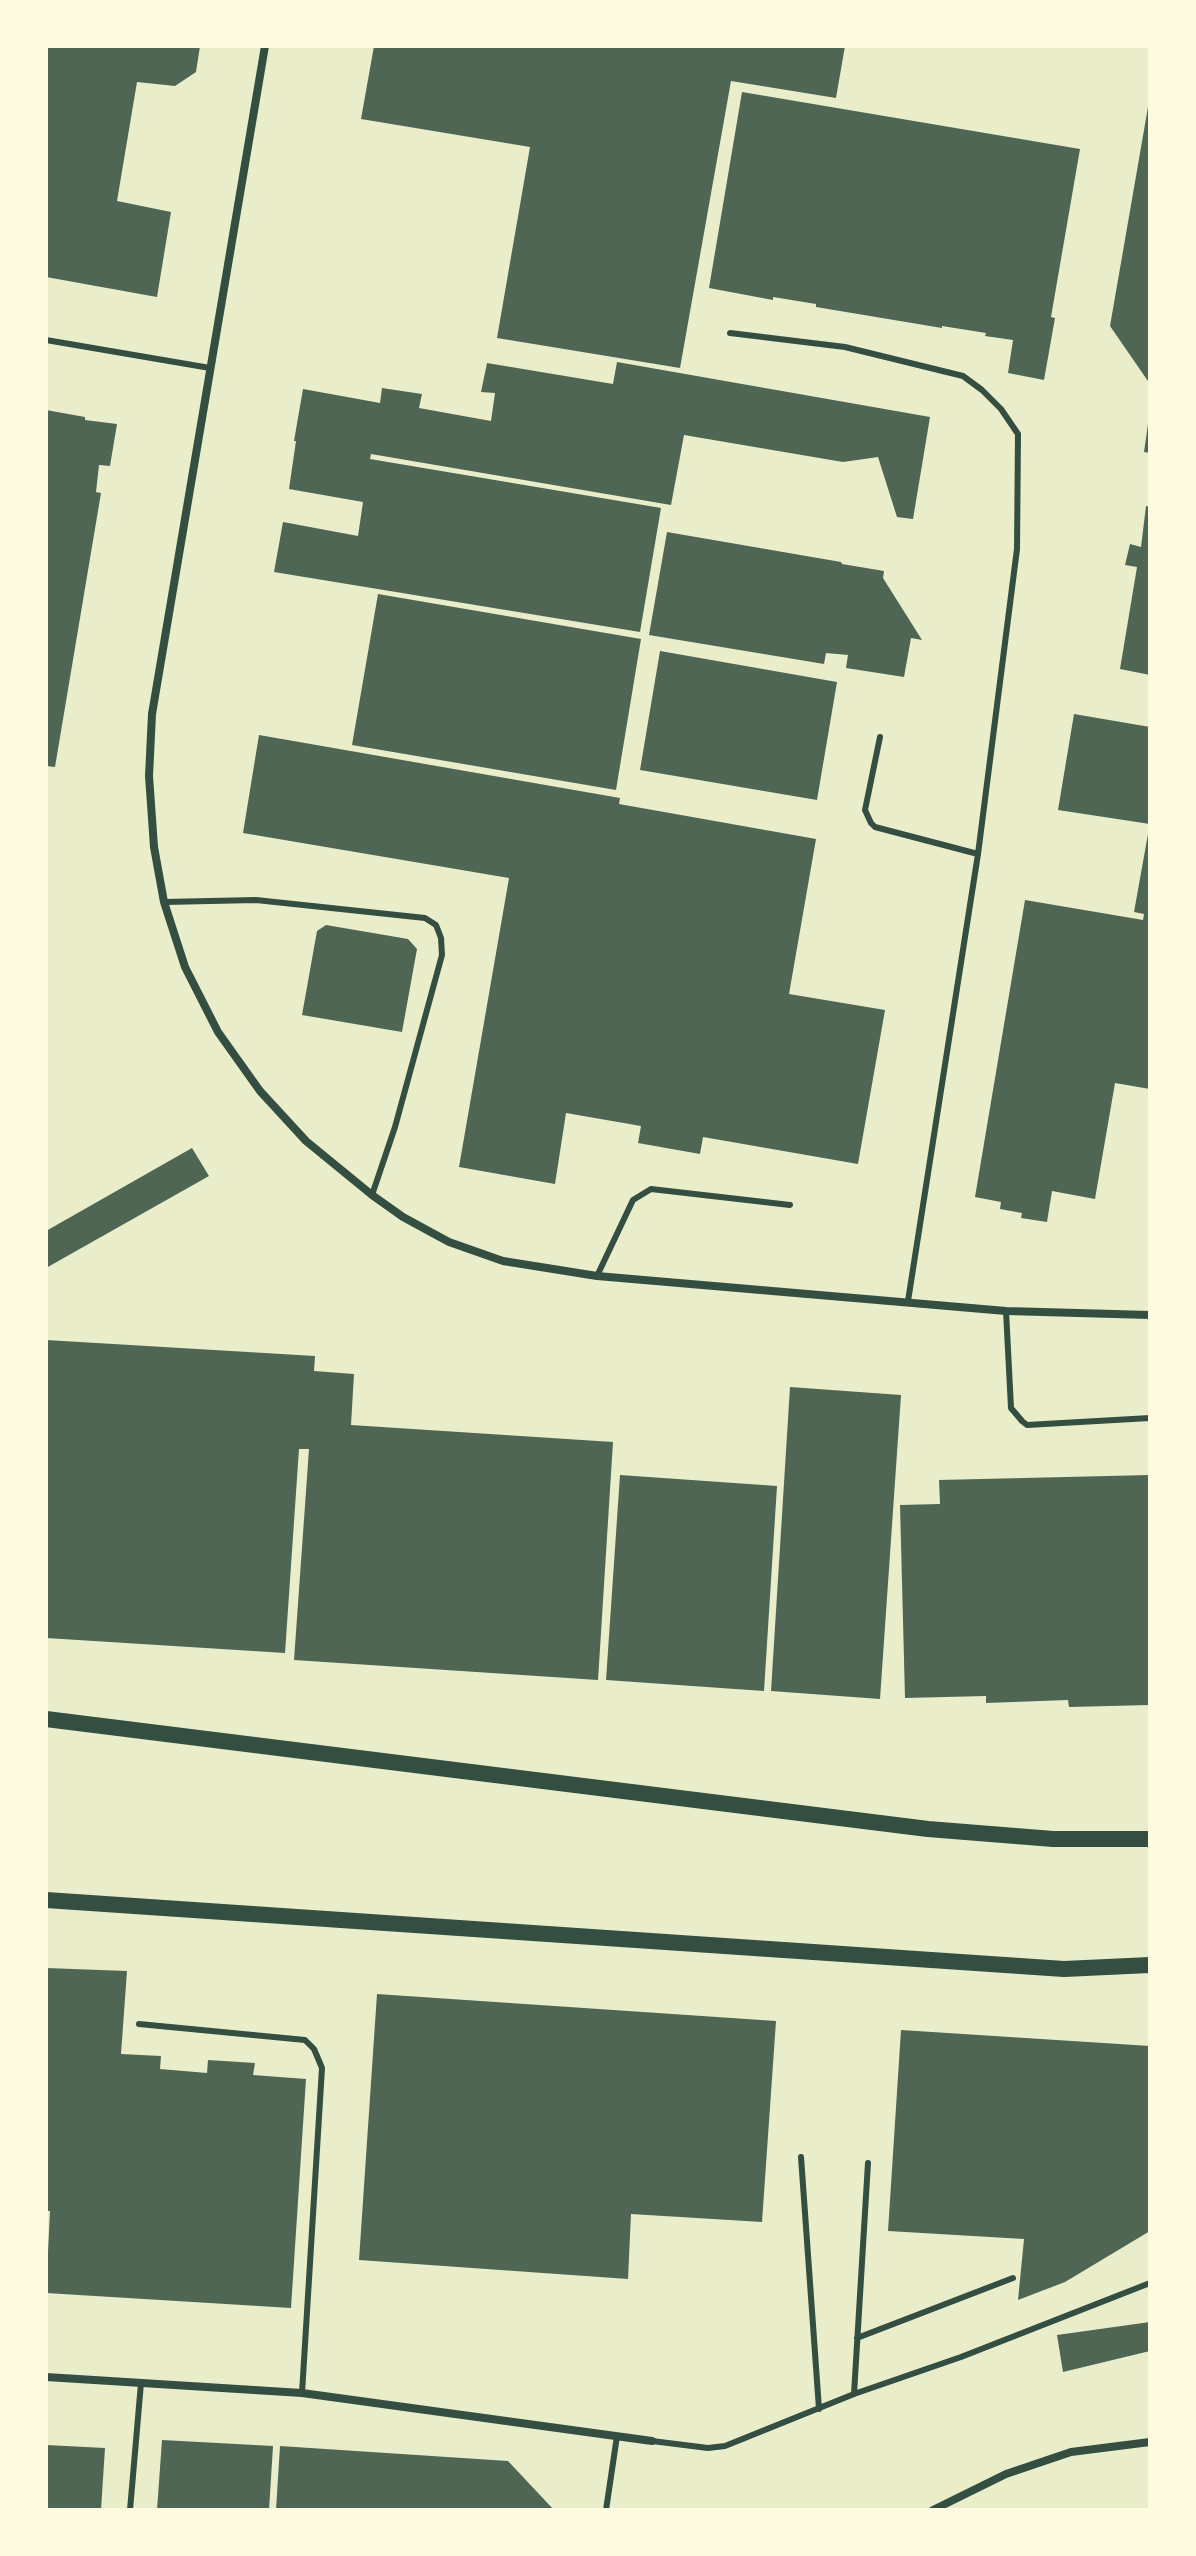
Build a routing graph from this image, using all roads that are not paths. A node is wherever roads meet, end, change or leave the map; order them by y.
1 (265, 46) edge
2 (730, 333) dead end
3 (46, 340) edge
4 (210, 368) junction
5 (880, 737) dead end
6 (978, 854) junction
7 (164, 902) junction
8 (372, 1195) junction
9 (790, 1205) dead end
10 (597, 1276) junction
11 (908, 1301) junction
12 (1006, 1311) junction
13 (1150, 1315) edge
14 (1150, 1418) edge
15 (46, 1719) edge
16 (1150, 1839) edge
17 (46, 1900) edge
18 (1150, 1965) edge
19 (139, 2024) dead end
20 (801, 2157) dead end
21 (868, 2163) dead end
22 (1013, 2278) dead end
23 (1150, 2283) edge
24 (857, 2338) junction
25 (46, 2377) edge
26 (141, 2383) junction
27 (302, 2393) junction
28 (854, 2394) junction
29 (819, 2409) junction
30 (617, 2436) junction
31 (652, 2441) joint
32 (1150, 2442) edge
33 (130, 2510) edge
34 (606, 2510) edge
35 (933, 2510) edge

1 - 4 street
2 - 6 lane
3 - 4 lane
4 - 7 street
5 - 6 lane
6 - 11 lane
7 - 8 street
7 - 8 lane
8 - 10 street
9 - 10 lane
10 - 11 street
11 - 12 street
12 - 13 street
12 - 14 lane
15 - 16 main road
17 - 18 main road
19 - 27 lane
20 - 29 lane
21 - 24 lane
22 - 24 lane
23 - 28 lane
24 - 28 lane
25 - 26 street
26 - 27 street
26 - 33 lane
27 - 30 street
28 - 29 lane
29 - 31 lane
30 - 31 street
30 - 34 lane
32 - 35 street

